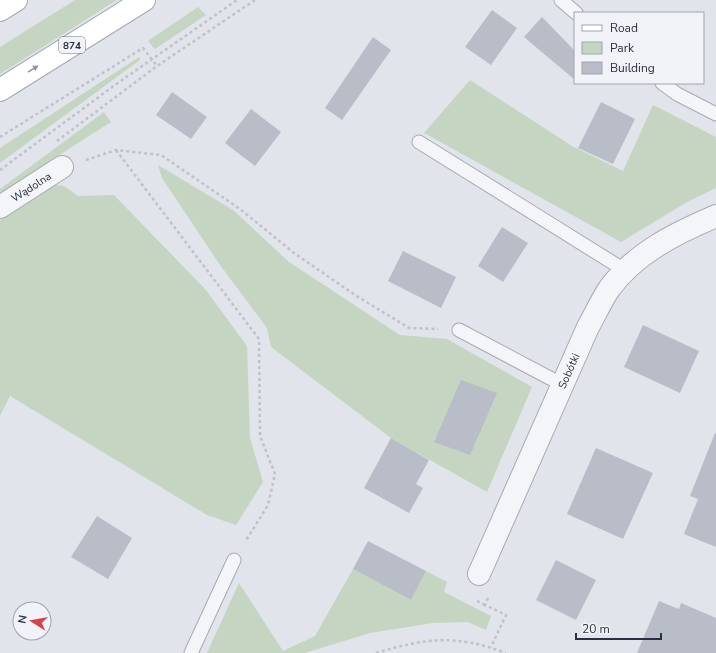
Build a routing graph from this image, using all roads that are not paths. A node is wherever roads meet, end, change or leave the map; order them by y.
1 (16, 0) edge
2 (144, 0) edge
3 (561, 0) edge
4 (0, 10) edge
5 (575, 12) edge
6 (663, 84) edge
7 (0, 90) edge
8 (716, 114) edge
9 (419, 142) dead end
10 (62, 167) road end
11 (0, 207) edge
12 (716, 216) edge
13 (626, 271) junction
14 (459, 330) road end
15 (563, 385) junction
16 (234, 560) road end
17 (479, 574) dead end
18 (191, 653) edge

1 - 4 main road
7 -> 2 main road, 874
3 - 5 lane
6 - 8 lane
9 - 13 lane
10 - 11 street, Wądolna
12 - 13 street, Sobótki
13 - 15 street, Sobótki
14 - 15 lane
15 - 17 street, Sobótki
16 - 18 lane

